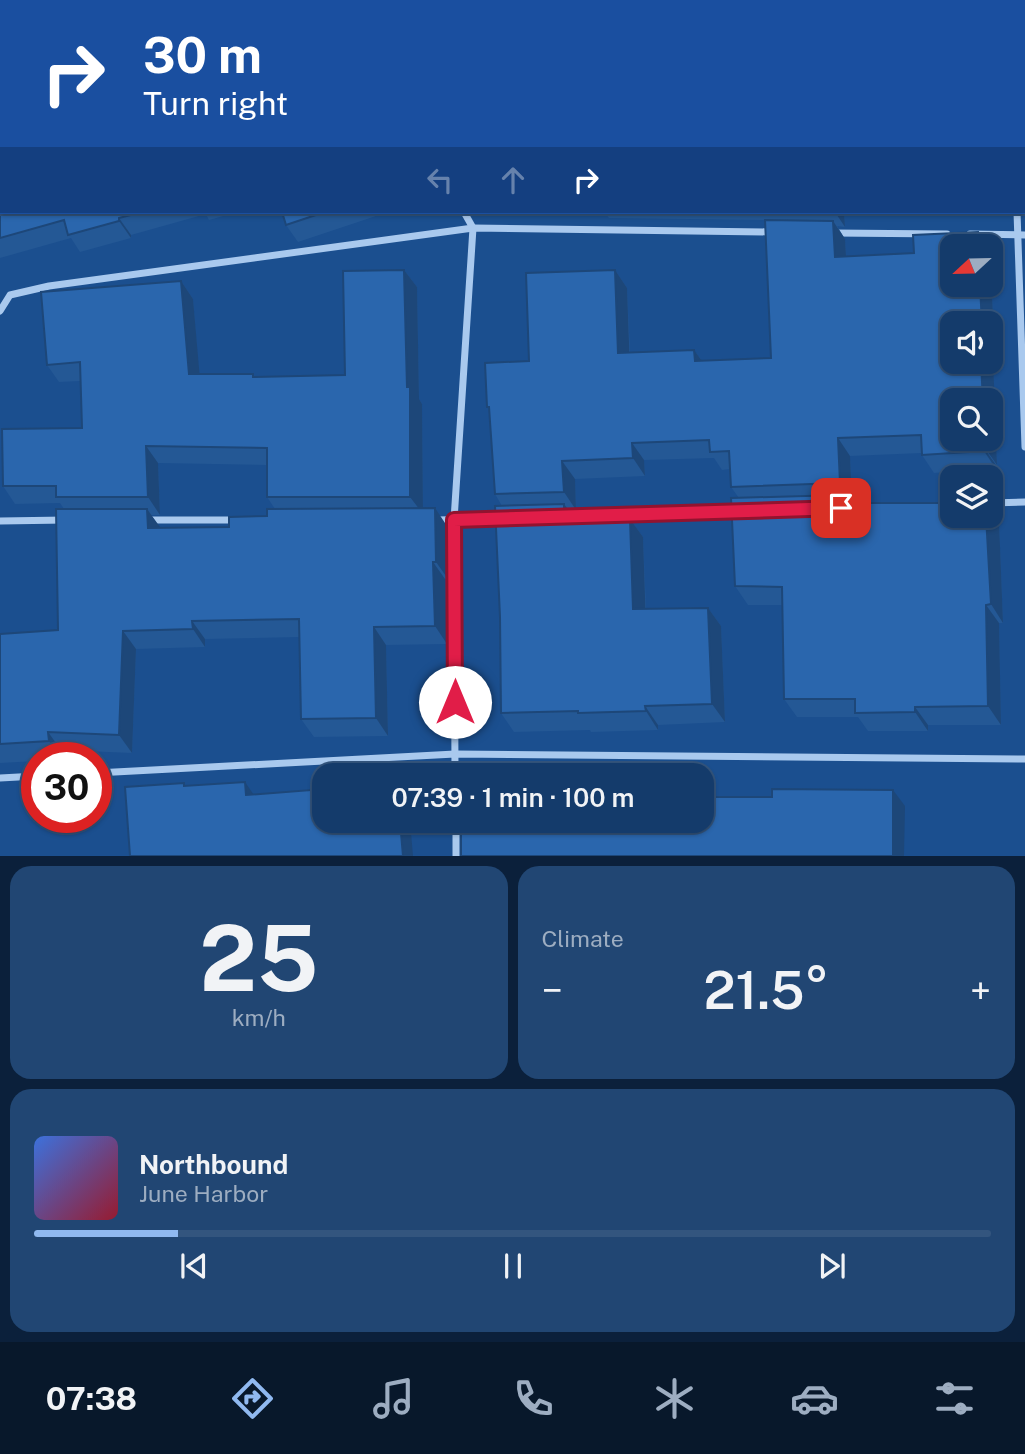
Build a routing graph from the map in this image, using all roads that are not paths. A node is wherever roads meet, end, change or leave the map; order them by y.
1 (465, 214) edge
2 (1017, 214) edge
3 (473, 228) junction
4 (780, 232) edge
5 (822, 233) edge
6 (1022, 235) edge
7 (0, 311) edge
8 (1025, 447) edge
9 (1025, 502) edge
10 (1003, 503) edge
11 (744, 511) edge
12 (551, 517) edge
13 (509, 518) edge
14 (0, 520) edge
15 (69, 520) edge
16 (138, 520) edge
17 (247, 520) edge
18 (426, 520) edge
19 (454, 520) junction
20 (455, 754) junction
21 (1025, 760) edge
22 (455, 763) edge
23 (112, 772) edge
24 (21, 777) edge
25 (0, 778) edge
26 (456, 833) edge
27 (456, 856) edge

1 - 3 street
2 - 6 street
3 - 4 street
3 - 7 street
3 - 19 street
5 - 6 street
6 - 8 street
9 - 10 street
11 - 12 street
13 - 19 street
14 - 15 street
16 - 17 street
18 - 19 street
19 - 20 street
20 - 21 street
20 - 22 street
20 - 23 street
24 - 25 street
26 - 27 street

